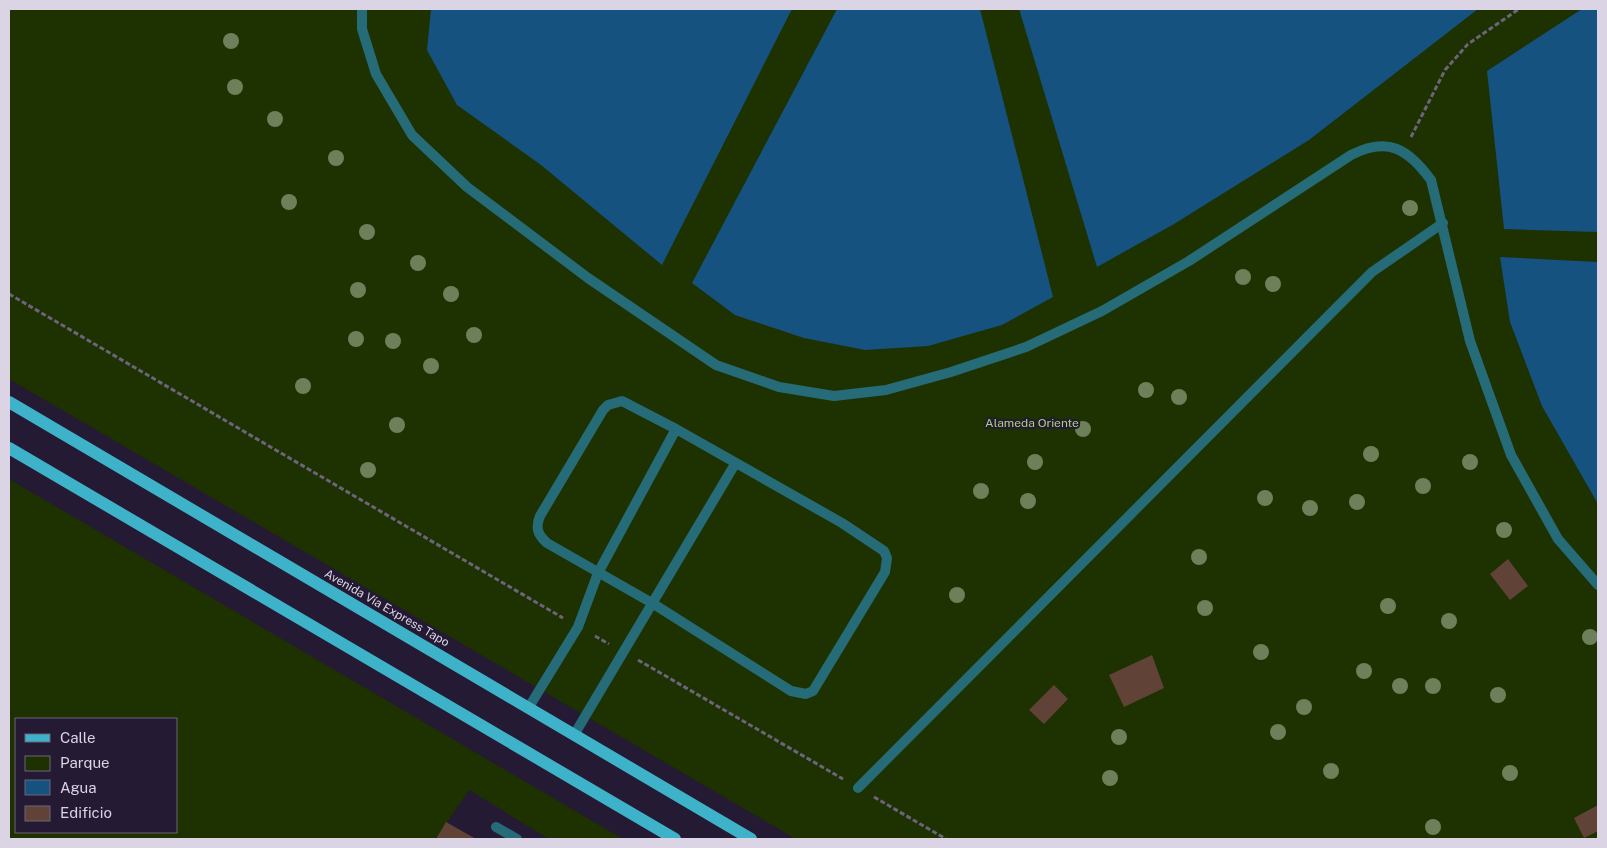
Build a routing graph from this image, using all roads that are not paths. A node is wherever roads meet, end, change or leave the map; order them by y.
1 (362, 9) edge
2 (1443, 223) junction
3 (9, 402) edge
4 (676, 429) junction
5 (9, 448) edge
6 (735, 464) junction
7 (598, 573) junction
8 (1598, 585) edge
9 (652, 603) junction
10 (528, 707) junction
11 (574, 735) junction
12 (858, 788) road end
13 (496, 827) dead end
14 (517, 839) edge
15 (675, 839) edge
16 (751, 839) edge

1 - 2 lane
2 - 8 lane
2 - 12 lane
3 - 10 main road, Avenida Vía Express Tapo
4 - 6 lane
4 - 7 lane
4 - 7 lane
5 - 15 main road
6 - 9 lane
6 - 9 lane
7 - 9 lane
7 - 10 lane
9 - 11 lane
10 - 11 main road, Avenida Vía Express Tapo
11 - 16 main road, Avenida Vía Express Tapo
13 - 14 lane

